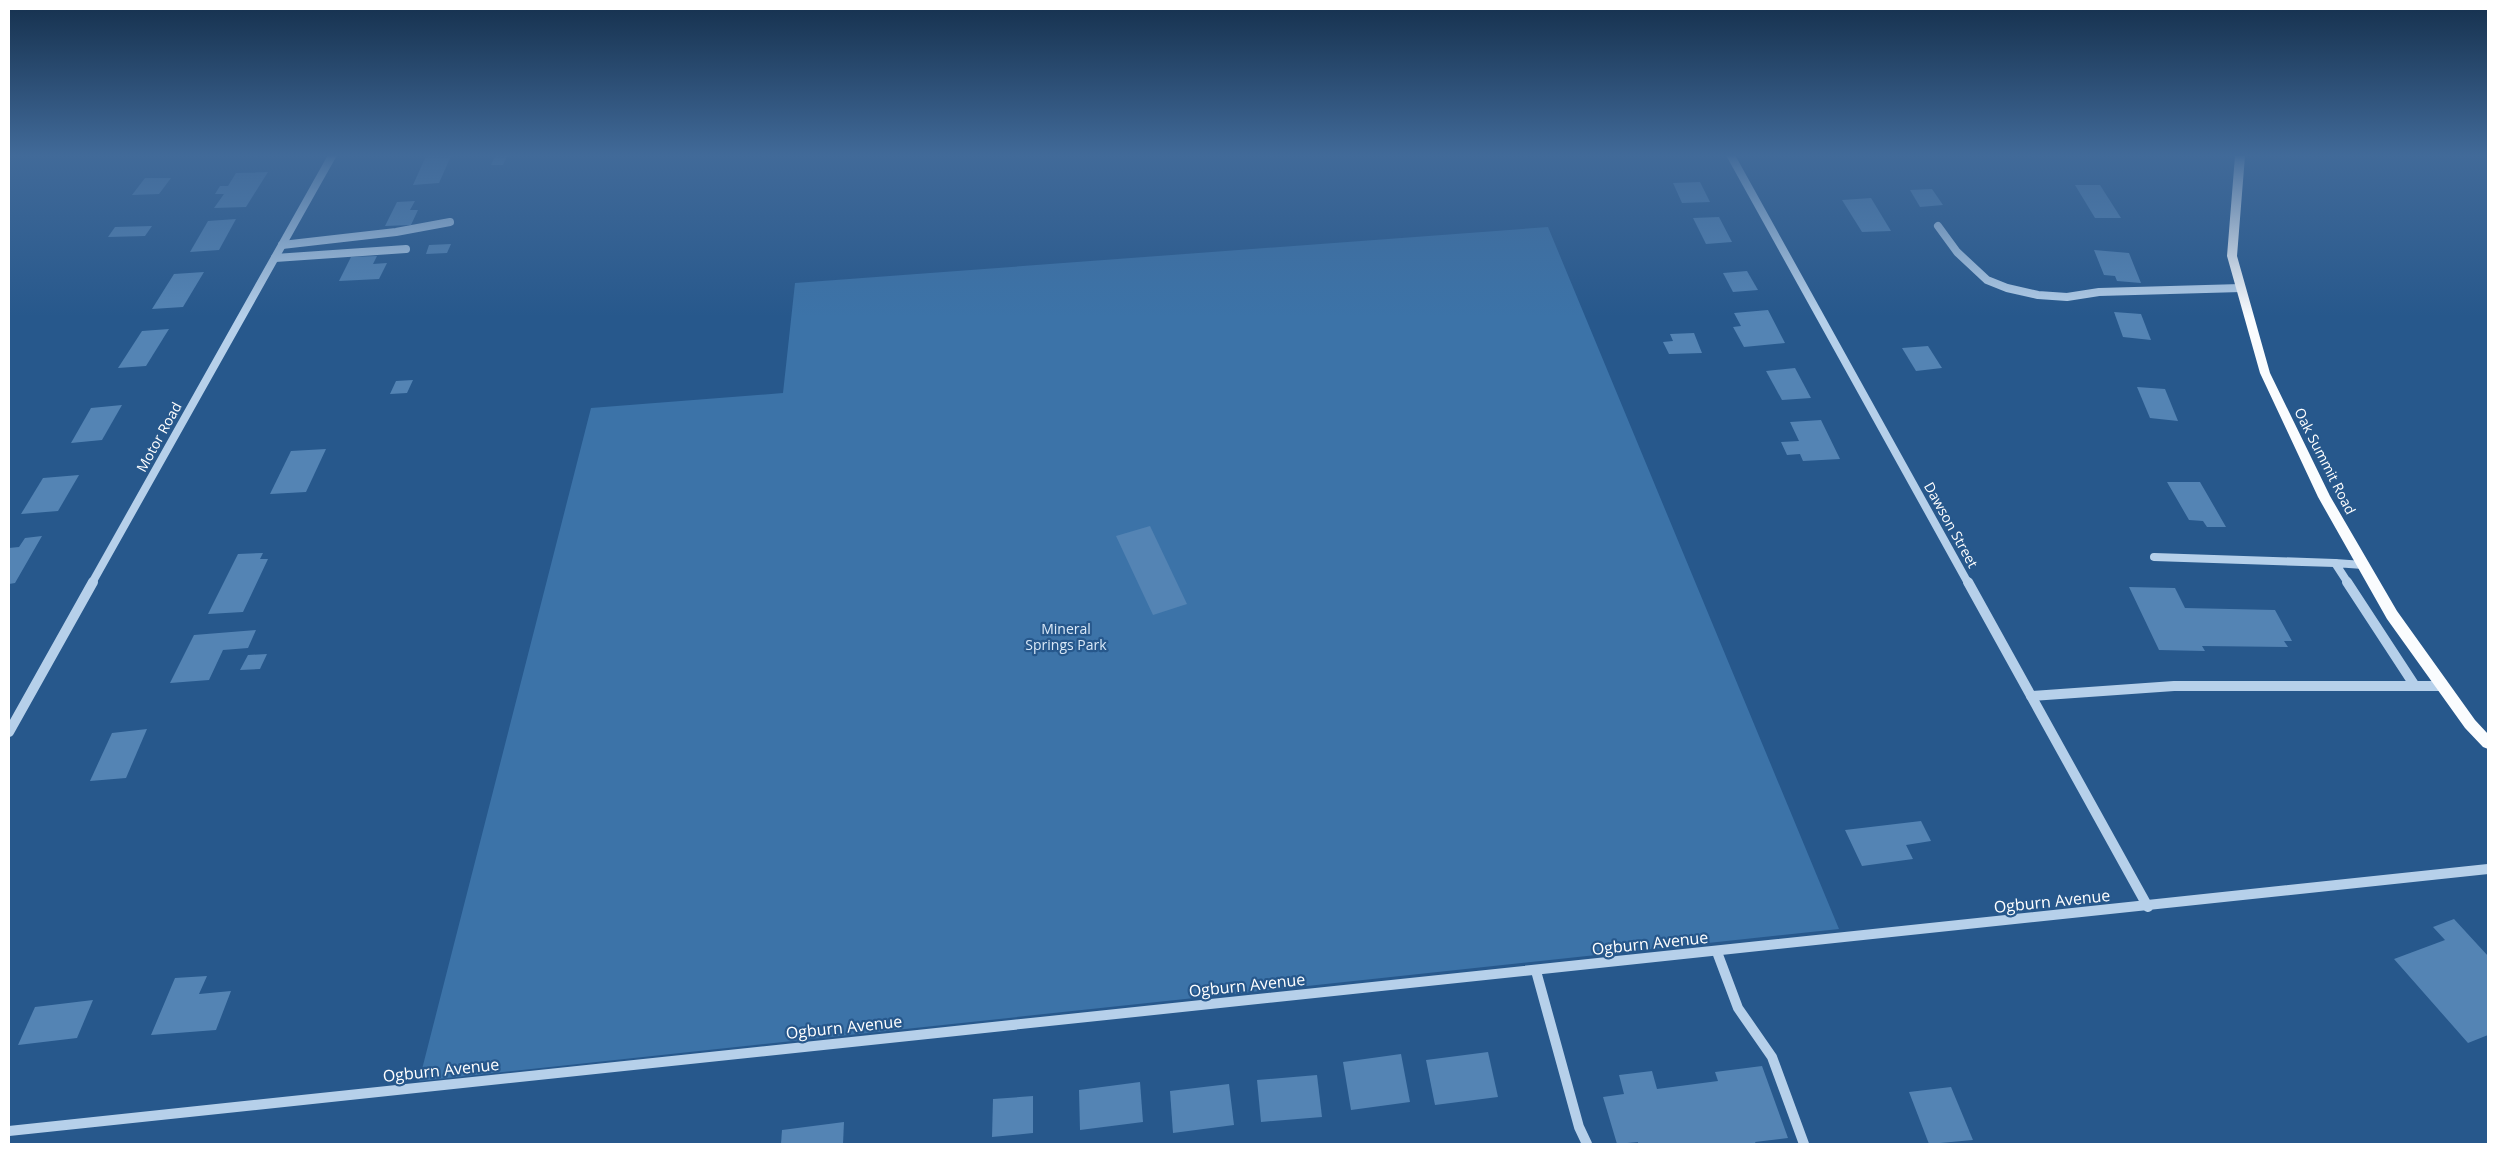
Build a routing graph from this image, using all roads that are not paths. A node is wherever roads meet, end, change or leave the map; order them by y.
1 (302, 210) edge
2 (1760, 210) edge
3 (2236, 210) edge
4 (450, 222) dead end
5 (1938, 226) dead end
6 (282, 245) junction
7 (406, 249) dead end
8 (275, 258) junction
9 (2241, 288) junction
10 (2154, 556) dead end
11 (2335, 564) junction
12 (2363, 565) junction
13 (2415, 686) junction
14 (2443, 686) junction
15 (2031, 696) junction
16 (9, 732) edge
17 (2488, 743) edge
18 (2488, 869) edge
19 (2148, 907) junction
20 (1717, 952) junction
21 (1536, 971) junction
22 (9, 1131) edge
23 (1587, 1144) edge
24 (1804, 1144) edge

1 - 6 street, Motor Road
2 - 15 street, Dawson Street
3 - 9 main road, Oak Summit Road
4 - 6 street
5 - 9 street
6 - 8 street, Motor Road
7 - 8 street
8 - 16 street, Motor Road
9 - 12 main road, Oak Summit Road
10 - 11 street
11 - 12 street
11 - 13 street
12 - 14 main road, Oak Summit Road
13 - 14 street
13 - 15 street
14 - 17 main road, Oak Summit Road
15 - 19 street, Dawson Street
18 - 19 street, Ogburn Avenue
19 - 20 street, Ogburn Avenue
20 - 21 street, Ogburn Avenue
20 - 24 street
21 - 22 street, Ogburn Avenue
21 - 23 street

